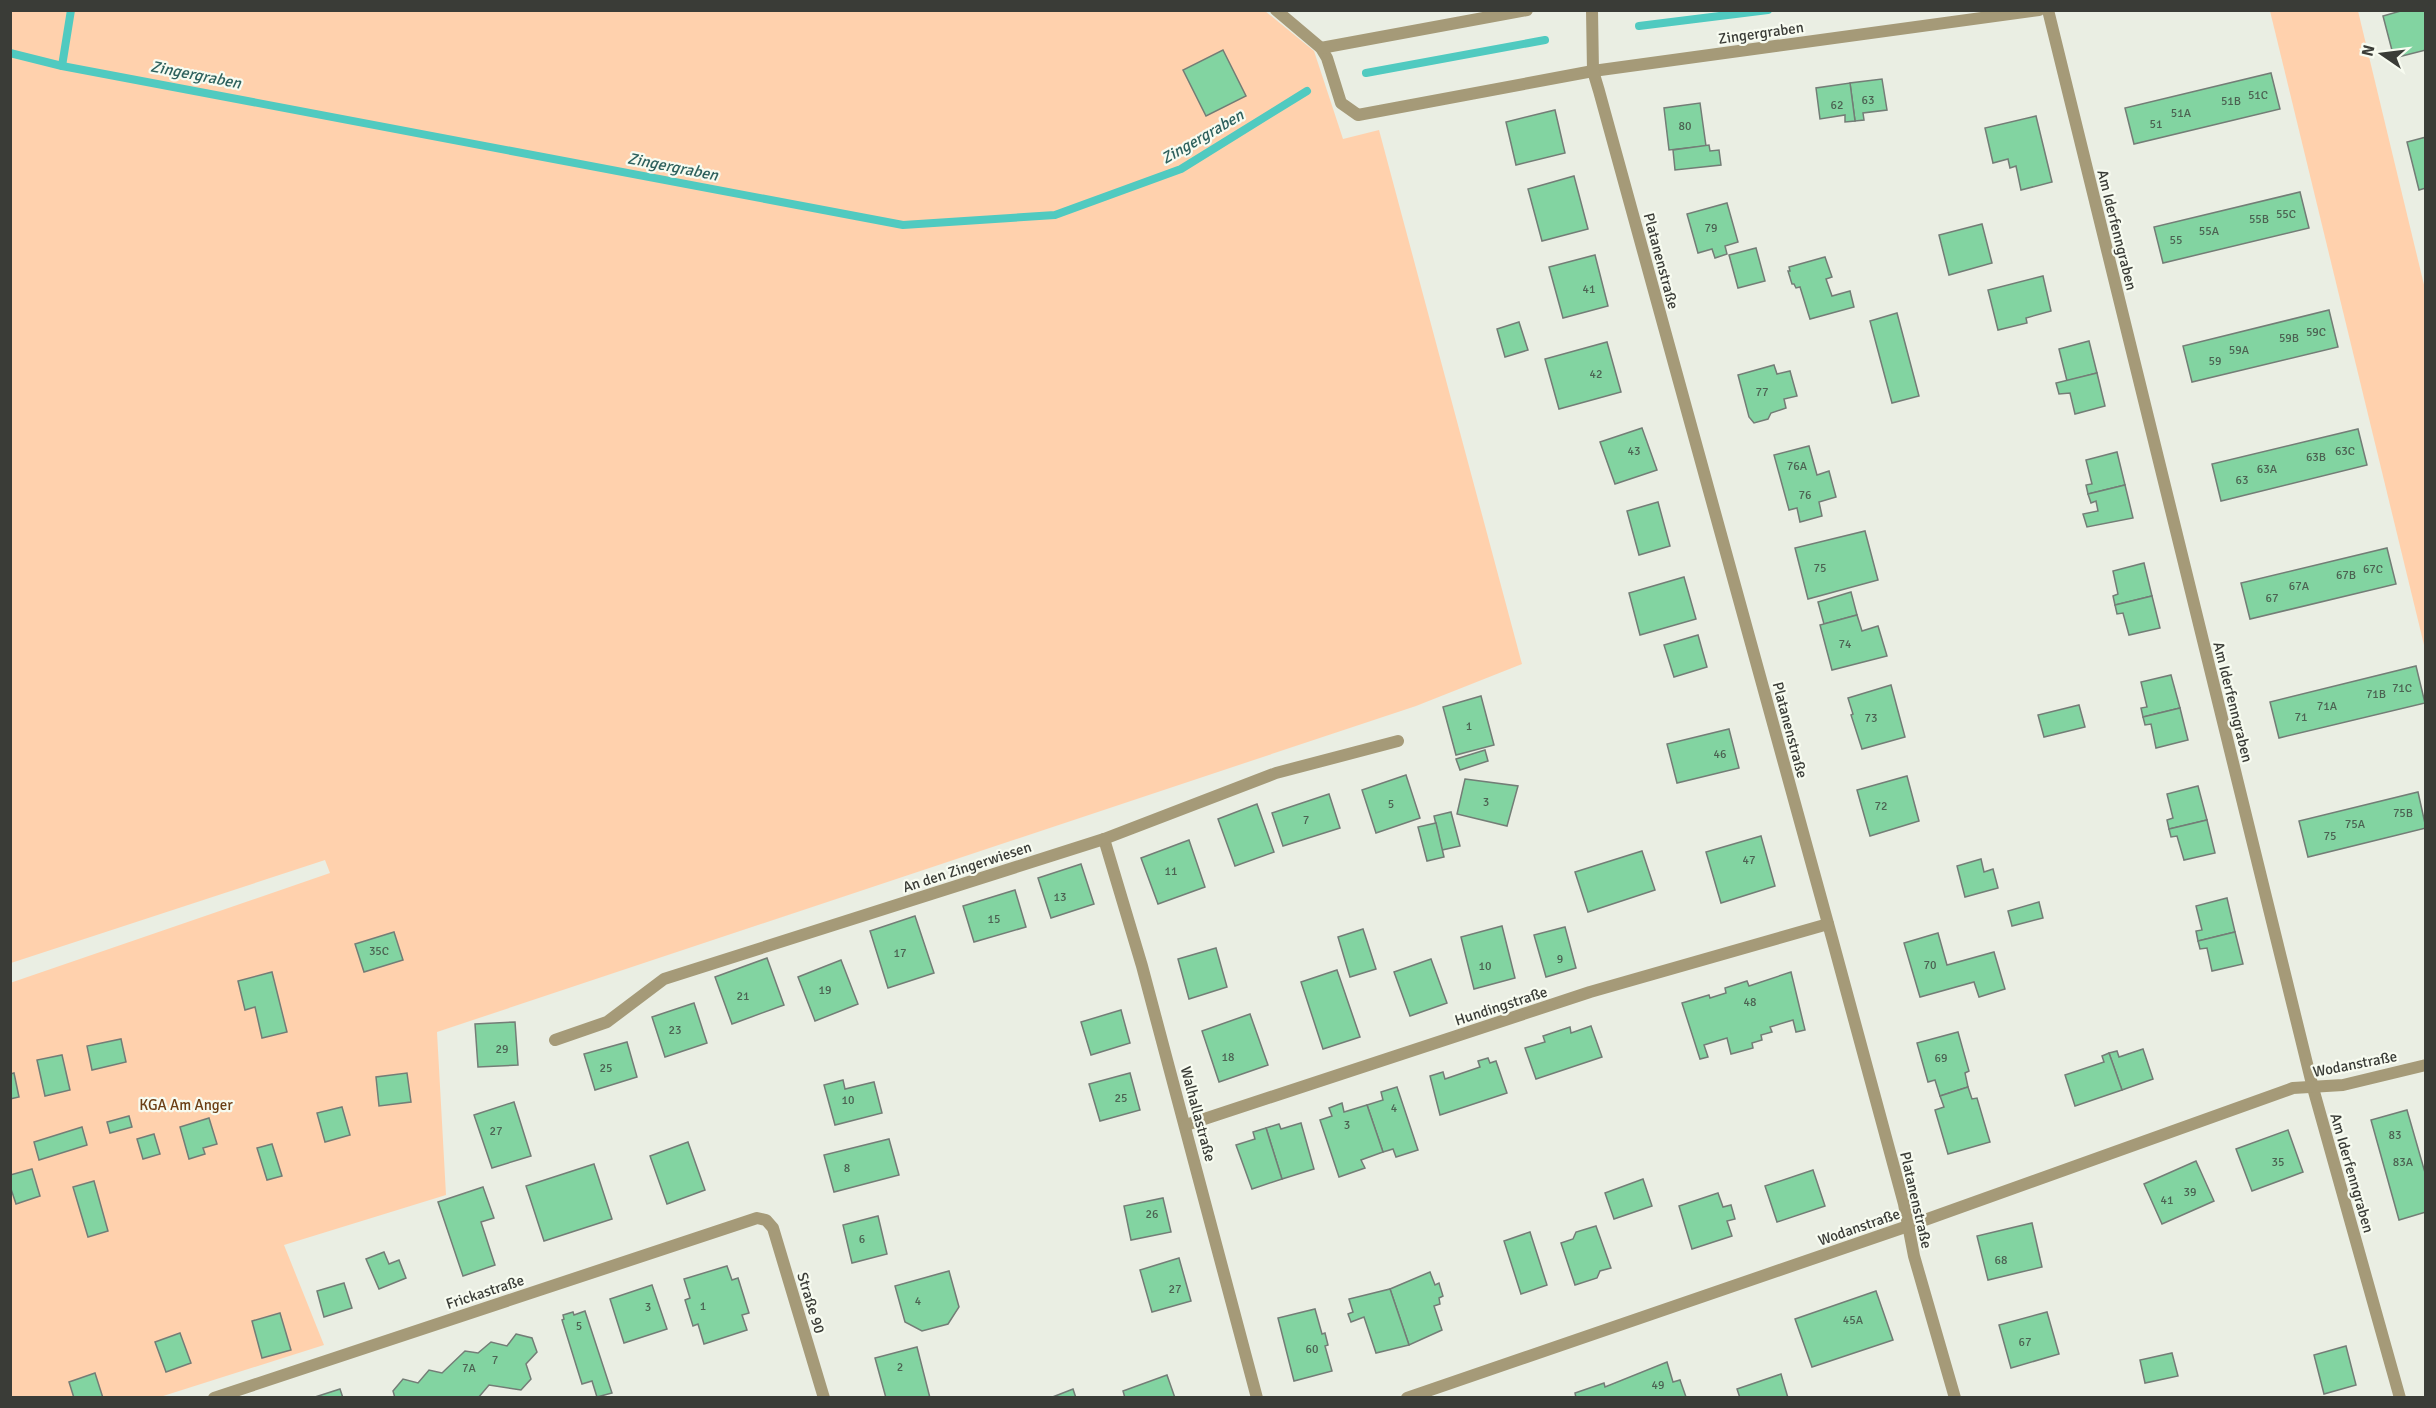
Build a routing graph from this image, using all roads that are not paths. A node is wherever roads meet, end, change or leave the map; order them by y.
1 (1276, 10) edge
2 (1527, 10) edge
3 (1592, 10) edge
4 (2039, 10) edge
5 (2048, 10) edge
6 (1324, 53) junction
7 (1593, 71) junction
8 (1398, 741) dead end
9 (1104, 839) junction
10 (1828, 924) junction
11 (555, 1040) dead end
12 (2426, 1065) edge
13 (2313, 1088) junction
14 (1185, 1125) junction
15 (766, 1220) joint
16 (1908, 1226) junction
17 (214, 1398) edge
18 (824, 1398) edge
19 (1257, 1398) edge
20 (1407, 1398) edge
21 (1955, 1398) edge
22 (2400, 1398) edge

1 - 6 street
2 - 6 street
3 - 7 street
4 - 7 street, Zingergraben
5 - 13 street, Am Iderfenngraben
6 - 7 street, Zingergraben
7 - 10 street, Platanenstraße
8 - 9 street, An den Zingerwiesen
9 - 11 street, An den Zingerwiesen
9 - 14 street, Walhallastraße
10 - 14 street, Hundingstraße
10 - 16 street, Platanenstraße
12 - 13 street, Wodanstraße
13 - 16 street, Wodanstraße
13 - 22 street, Am Iderfenngraben
14 - 19 street, Walhallastraße
15 - 17 street, Frickastraße
15 - 18 street, Straße 90
16 - 20 street, Wodanstraße
16 - 21 street, Platanenstraße

